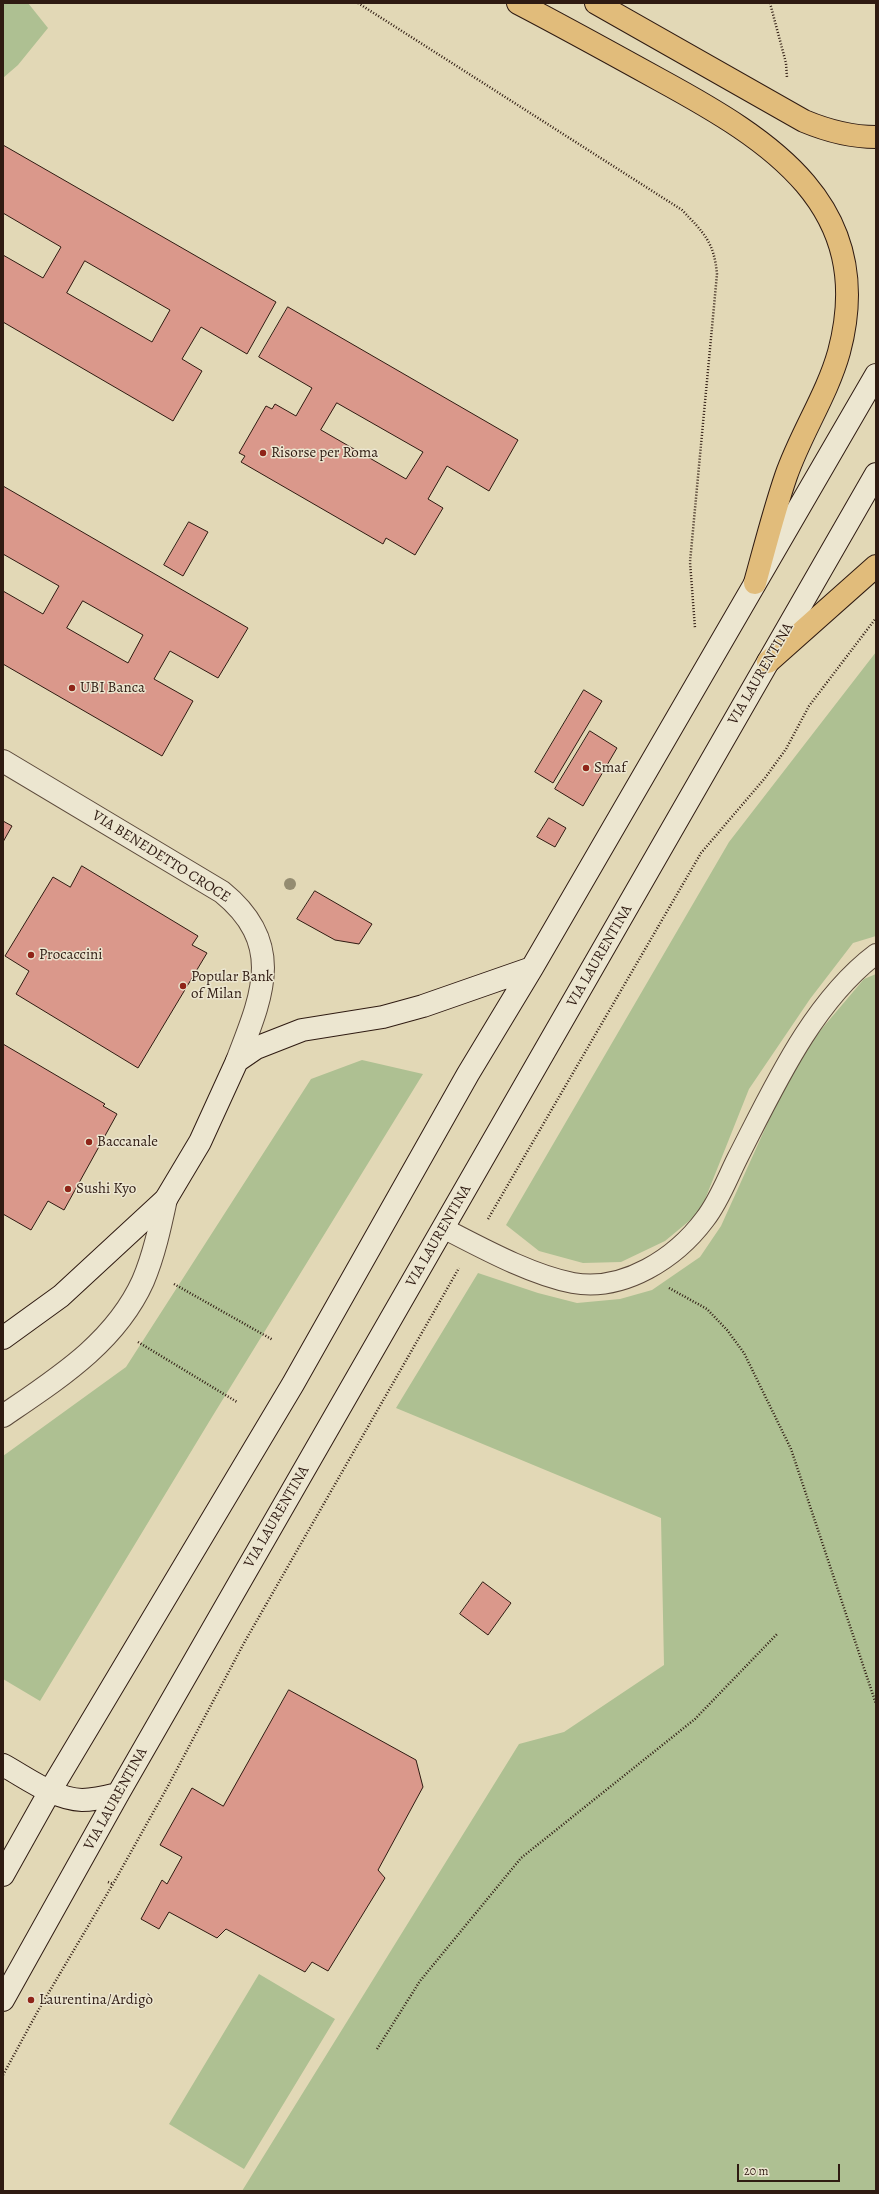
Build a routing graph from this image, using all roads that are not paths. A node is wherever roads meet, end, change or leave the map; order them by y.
1 (518, 3) edge
2 (596, 3) edge
3 (876, 137) edge
4 (876, 375) edge
5 (876, 474) edge
6 (876, 566) edge
7 (755, 583) junction
8 (768, 662) junction
9 (3, 760) edge
10 (876, 954) edge
11 (532, 968) junction
12 (237, 1061) junction
13 (166, 1199) junction
14 (443, 1228) junction
15 (3, 1338) edge
16 (3, 1416) edge
17 (3, 1765) edge
18 (50, 1791) junction
19 (118, 1794) junction
20 (3, 1875) edge
21 (3, 2000) edge

1 - 7 highway
2 - 3 highway
4 - 7 main road
5 - 8 main road, VIA LAURENTINA
6 - 8 highway
7 - 11 main road
8 - 14 main road, VIA LAURENTINA
9 - 12 main road, VIA BENEDETTO CROCE
10 - 14 lane
11 - 12 main road
11 - 18 main road
12 - 13 main road, VIA BENEDETTO CROCE
13 - 15 main road
13 - 16 main road
14 - 19 main road, VIA LAURENTINA
17 - 18 main road
18 - 19 main road
18 - 20 main road
19 - 21 main road, VIA LAURENTINA

